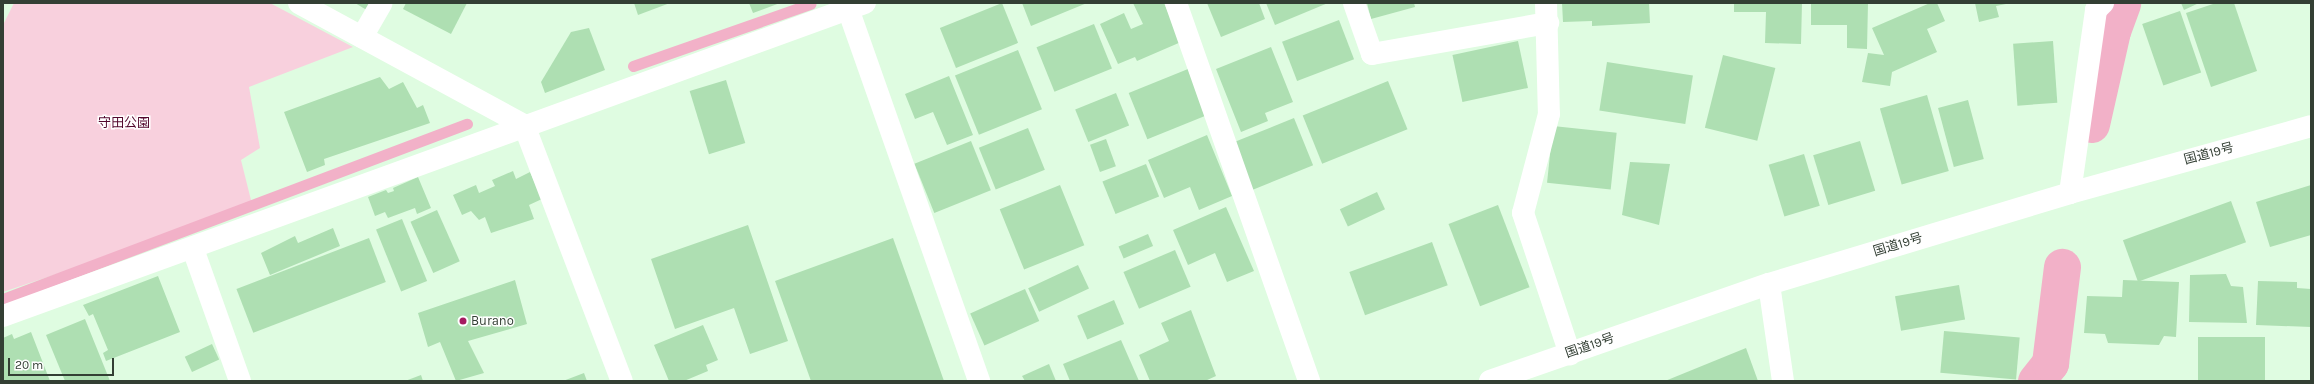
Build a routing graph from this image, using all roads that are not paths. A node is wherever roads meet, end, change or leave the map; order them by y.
1 (299, 3) edge
2 (382, 3) edge
3 (1176, 3) edge
4 (1354, 3) edge
5 (2103, 3) edge
6 (853, 5) edge
7 (1547, 13) edge
8 (362, 37) junction
9 (524, 125) junction
10 (2311, 126) edge
11 (2070, 193) junction
12 (193, 250) junction
13 (1769, 284) junction
14 (3, 316) edge
15 (1570, 354) junction
16 (240, 381) edge
17 (622, 381) edge
18 (979, 381) edge
19 (1309, 381) edge
20 (1490, 381) edge
21 (1783, 381) edge

1 - 8 main road
2 - 8 main road
3 - 19 main road
4 - 7 main road
5 - 11 main road
6 - 9 main road
6 - 18 main road
7 - 15 main road
8 - 9 main road
9 - 12 main road
9 - 17 main road
10 - 11 main road, 国道19号
11 - 13 main road, 国道19号
12 - 14 main road
12 - 16 main road
13 - 15 main road, 国道19号
13 - 21 main road
15 - 20 main road, 国道19号

